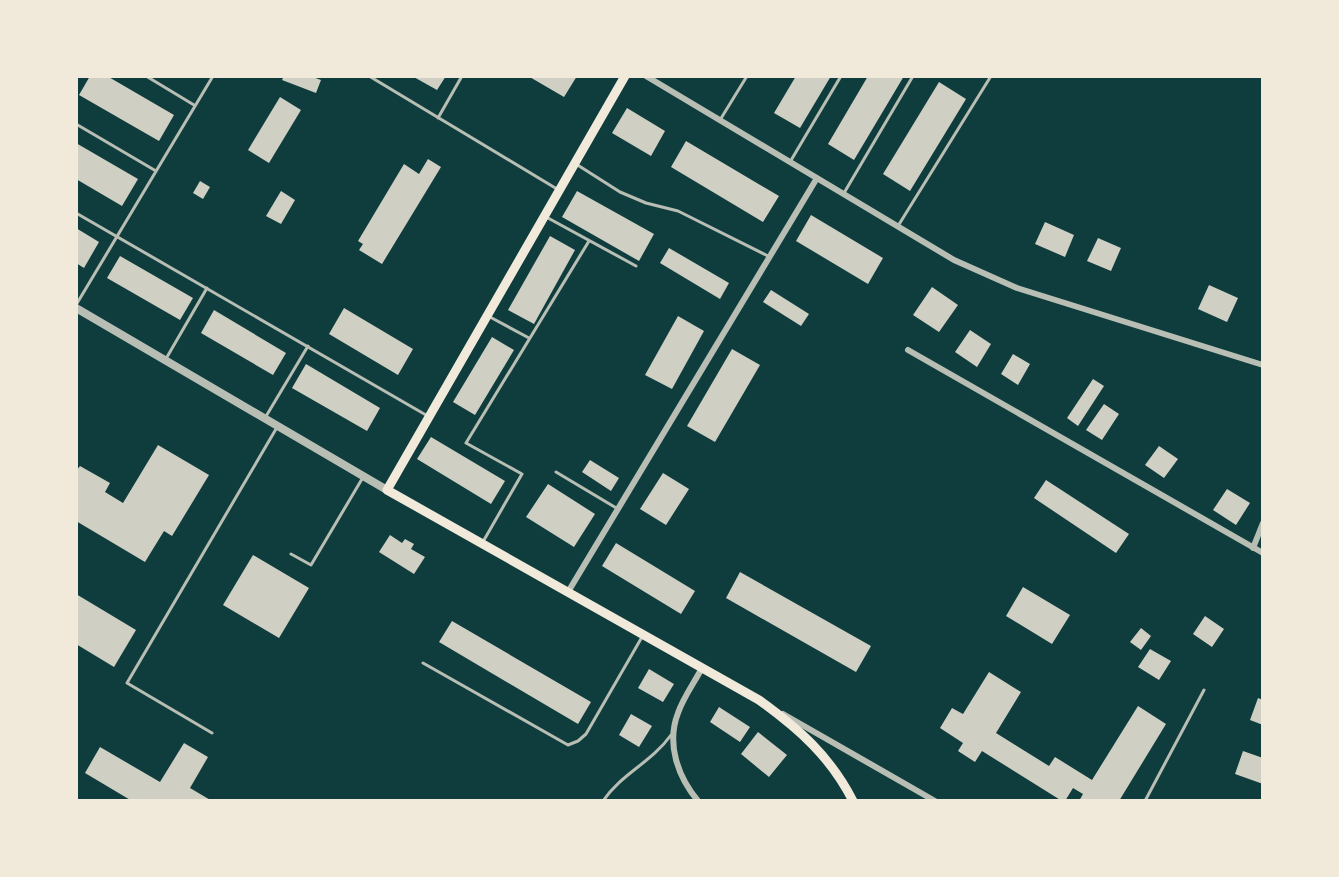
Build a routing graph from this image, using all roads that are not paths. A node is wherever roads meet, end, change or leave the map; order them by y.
1 (146, 76) edge
2 (213, 76) edge
3 (462, 76) edge
4 (625, 76) edge
5 (646, 76) edge
6 (747, 76) edge
7 (841, 76) edge
8 (913, 76) edge
9 (991, 76) edge
10 (372, 77) edge
11 (195, 106) junction
12 (438, 118) junction
13 (720, 120) junction
14 (76, 124) edge
15 (790, 162) junction
16 (575, 163) junction
17 (156, 171) junction
18 (817, 178) junction
19 (559, 191) junction
20 (844, 194) junction
21 (76, 213) edge
22 (545, 216) junction
23 (898, 226) junction
24 (117, 236) junction
25 (589, 241) junction
26 (770, 257) junction
27 (636, 266) dead end
28 (207, 288) junction
29 (76, 306) edge
30 (488, 315) junction
31 (529, 338) junction
32 (308, 346) junction
33 (908, 350) dead end
34 (165, 360) junction
35 (1263, 365) edge
36 (429, 417) junction
37 (265, 418) junction
38 (278, 426) junction
39 (556, 472) dead end
40 (364, 476) junction
41 (387, 490) junction
42 (618, 509) junction
43 (1263, 523) edge
44 (482, 544) junction
45 (1253, 548) junction
46 (1263, 553) edge
47 (291, 554) dead end
48 (568, 592) junction
49 (643, 635) junction
50 (423, 663) dead end
51 (702, 668) junction
52 (1204, 690) dead end
53 (759, 700) junction
54 (675, 729) junction
55 (212, 733) dead end
56 (603, 801) edge
57 (698, 801) edge
58 (853, 801) edge
59 (935, 801) edge
60 (1145, 801) edge

1 - 11 lane
2 - 11 lane
3 - 12 lane
4 - 16 main road
5 - 13 street
6 - 13 lane
7 - 15 lane
8 - 20 lane
9 - 23 lane
10 - 12 lane
11 - 17 lane
12 - 19 lane
13 - 15 street
14 - 17 lane
15 - 18 street
16 - 19 main road
16 - 26 lane
17 - 24 lane
18 - 20 street
18 - 26 street
19 - 22 main road
20 - 23 street
21 - 24 lane
22 - 25 lane
22 - 30 main road
23 - 35 street
24 - 28 lane
24 - 29 lane
25 - 27 lane
25 - 31 lane
26 - 42 street
28 - 32 lane
28 - 34 lane
29 - 34 street
30 - 31 lane
30 - 36 main road
31 - 44 lane
32 - 36 lane
32 - 37 lane
33 - 45 street
34 - 37 street
36 - 41 main road
37 - 38 street
38 - 40 street
38 - 55 lane
39 - 42 lane
40 - 41 street
40 - 47 lane
41 - 44 main road
42 - 48 street
43 - 45 street
44 - 48 main road
45 - 46 street
48 - 49 main road
49 - 50 lane
49 - 51 main road
51 - 53 main road
51 - 54 street
52 - 60 lane
53 - 58 main road
53 - 59 street
54 - 56 lane
54 - 57 street

